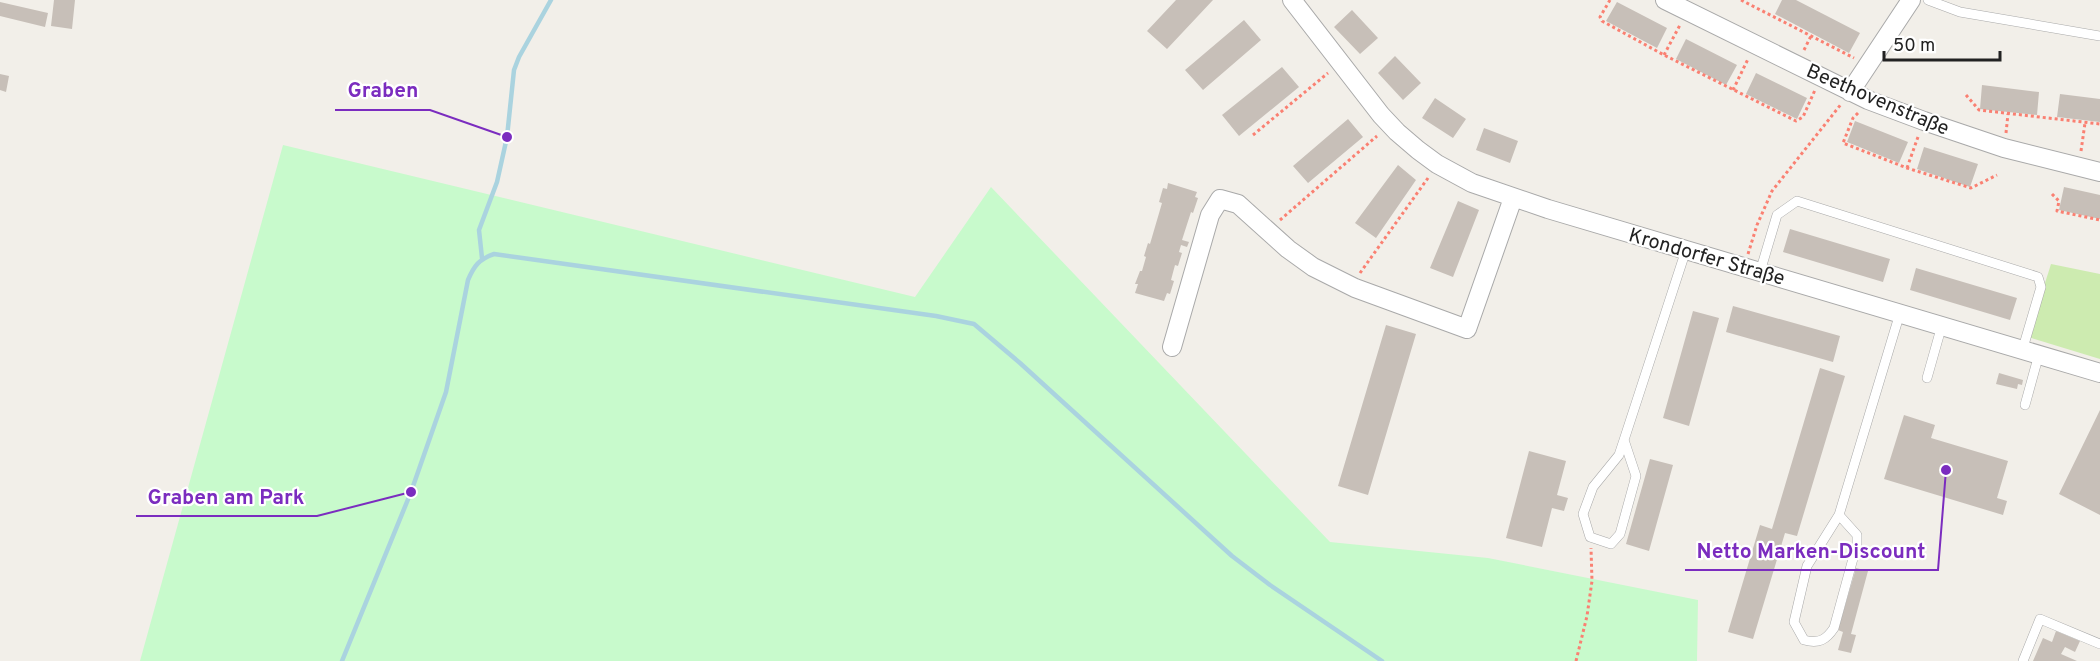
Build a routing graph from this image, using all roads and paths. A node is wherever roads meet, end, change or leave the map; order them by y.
1 (1292, 0) edge
2 (1610, 0) edge
3 (1665, 0) edge
4 (1741, 0) edge
5 (1911, 0) edge
6 (1928, 0) edge
7 (1688, 12) junction
8 (2100, 36) edge
9 (1755, 45) junction
10 (1664, 55) junction
11 (1341, 62) junction
12 (1868, 64) junction
13 (1821, 78) junction
14 (1733, 90) junction
15 (1850, 92) junction
16 (1966, 95) dead end
17 (1868, 100) junction
18 (1924, 122) junction
19 (2085, 123) junction
20 (2100, 124) edge
21 (1253, 135) dead end
22 (1378, 135) dead end
23 (2079, 167) junction
24 (1907, 168) junction
25 (2100, 172) edge
26 (1997, 175) dead end
27 (1428, 177) dead end
28 (2052, 194) dead end
29 (1513, 198) junction
30 (2100, 220) edge
31 (1267, 231) junction
32 (1686, 250) junction
33 (1752, 269) junction
34 (1350, 286) junction
35 (1900, 313) junction
36 (1942, 325) junction
37 (1172, 347) dead end
38 (2031, 351) junction
39 (2100, 373) edge
40 (1927, 378) dead end
41 (2025, 405) dead end
42 (1624, 440) junction
43 (1839, 515) junction
44 (1590, 537) junction
45 (2100, 644) edge
46 (1576, 661) edge
47 (2023, 661) edge

1 - 11 street, Krondorfer Straße
2 - 10 path
3 - 7 street, Beethovenstraße
4 - 12 path
5 - 12 street
6 - 8 lane
7 - 9 street, Beethovenstraße
7 - 10 path
9 - 13 street, Beethovenstraße
9 - 14 path
10 - 14 path
11 - 21 path
11 - 29 street, Krondorfer Straße
12 - 15 street
13 - 14 path
13 - 15 street, Beethovenstraße
15 - 17 street, Beethovenstraße
15 - 33 path
16 - 19 path
17 - 18 street, Beethovenstraße
17 - 24 path
18 - 23 street, Beethovenstraße
18 - 24 path
19 - 20 path
19 - 23 path
22 - 31 path
23 - 25 street, Beethovenstraße
24 - 26 path
27 - 34 path
28 - 30 path
29 - 32 street, Krondorfer Straße
29 - 34 street
31 - 34 street
31 - 37 street
32 - 33 street, Krondorfer Straße
32 - 42 lane
33 - 35 street, Krondorfer Straße
33 - 38 lane
35 - 36 street, Krondorfer Straße
35 - 43 lane
36 - 38 street, Krondorfer Straße
36 - 40 lane
38 - 39 street, Krondorfer Straße
38 - 41 lane
42 - 44 lane
42 - 44 lane
43 - 43 lane
44 - 46 path
45 - 47 lane

